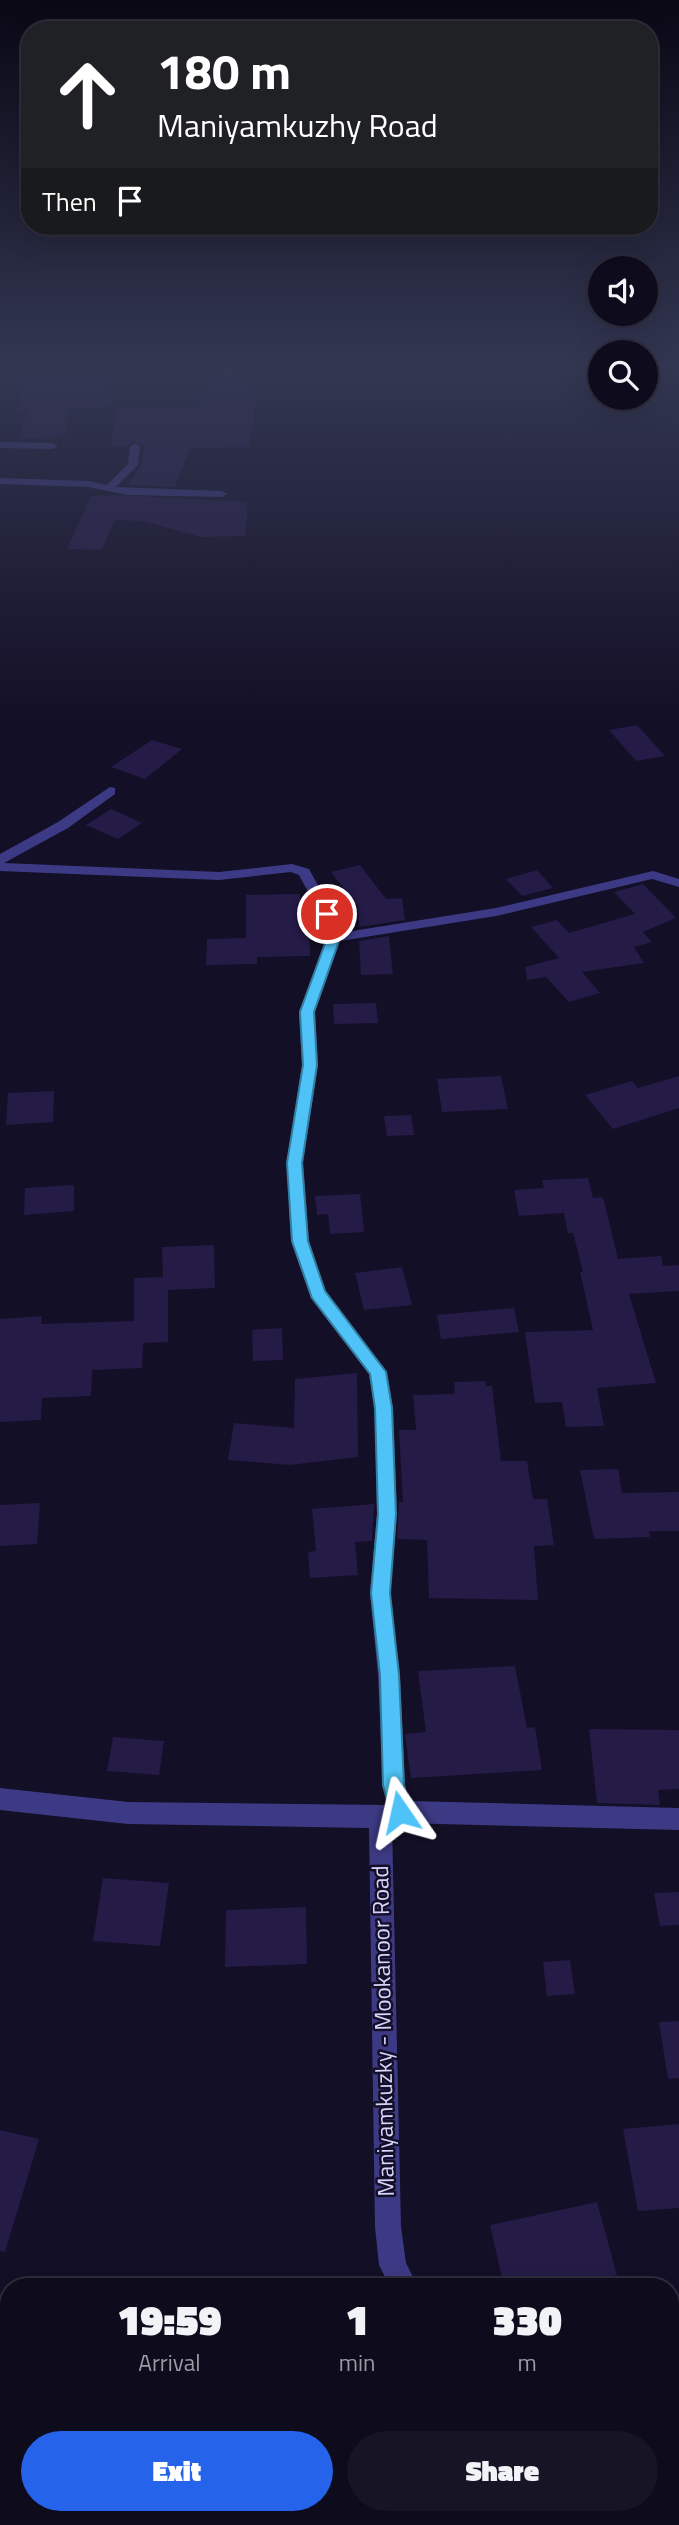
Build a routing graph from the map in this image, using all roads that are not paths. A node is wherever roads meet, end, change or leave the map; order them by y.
1 (52, 484) edge
2 (113, 484) edge
3 (110, 487) junction
4 (222, 494) dead end
5 (110, 791) dead end
6 (0, 860) edge
7 (0, 867) edge
8 (679, 883) edge
9 (334, 938) junction
10 (0, 1799) edge
11 (390, 1814) junction
12 (679, 1819) edge
13 (400, 2278) edge

1 - 3 street
2 - 3 street
3 - 4 street
5 - 6 street
7 - 9 street
8 - 9 street
9 - 11 street, Maniyamkuzky - Mookanoor Road
10 - 11 street
11 - 12 street
11 - 13 street, Maniyamkuzky - Mookanoor Road

